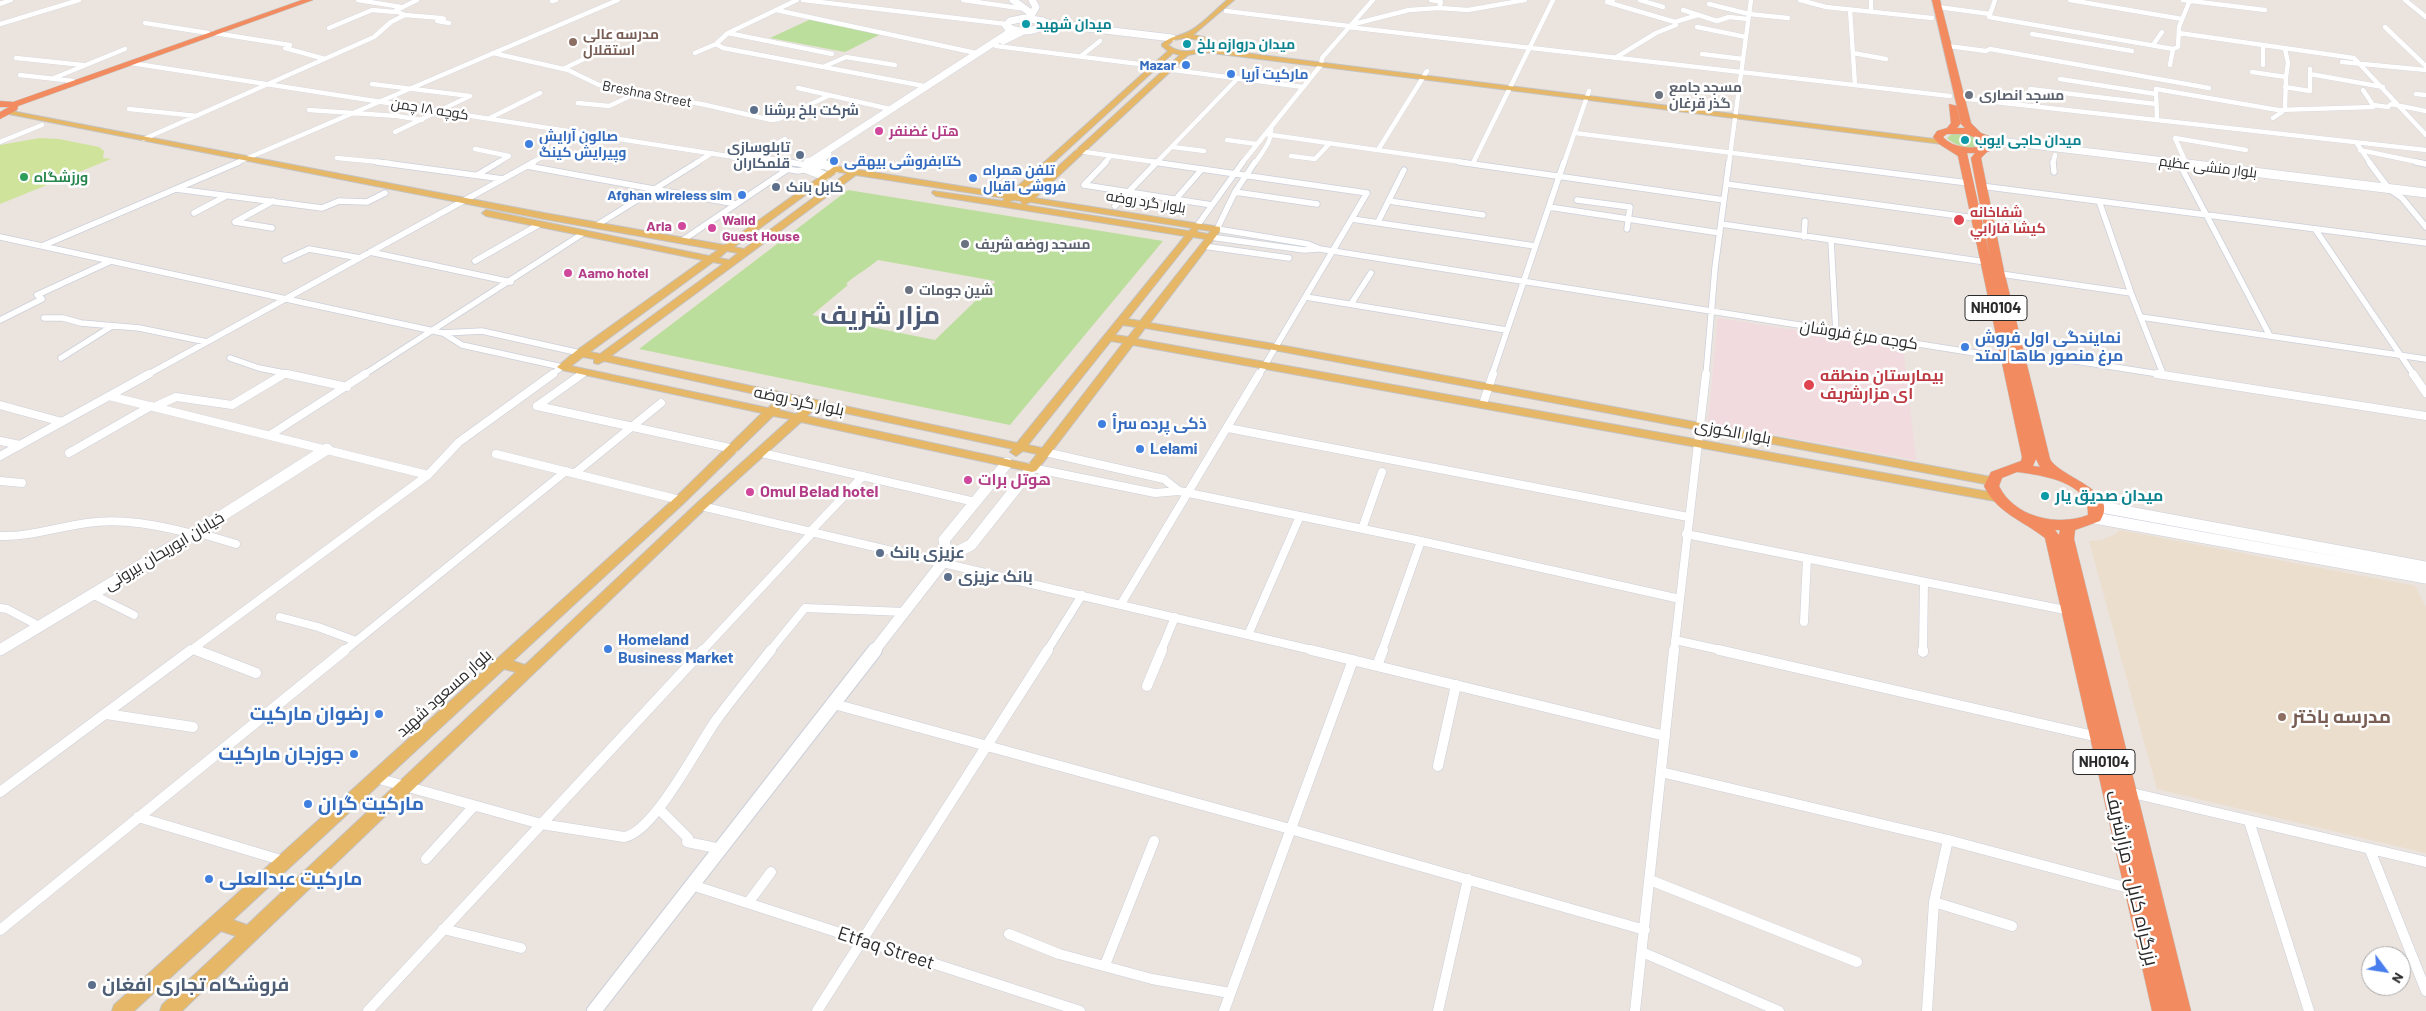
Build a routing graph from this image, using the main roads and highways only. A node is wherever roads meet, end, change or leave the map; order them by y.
1 (302, 0) edge
2 (309, 0) edge
3 (1231, 0) edge
4 (1239, 0) edge
5 (1928, 0) edge
6 (1937, 4) edge
7 (211, 33) junction
8 (1185, 36) junction
9 (1202, 38) junction
10 (1210, 43) junction
11 (1204, 50) junction
12 (1172, 51) junction
13 (1186, 53) junction
14 (1321, 62) junction
15 (1955, 97) junction
16 (5, 110) edge
17 (1976, 133) junction
18 (1946, 138) junction
19 (1989, 146) junction
20 (822, 168) junction
21 (854, 172) junction
22 (844, 179) junction
23 (1011, 196) junction
24 (1027, 199) junction
25 (1003, 204) junction
26 (1019, 207) junction
27 (1194, 230) junction
28 (726, 248) junction
29 (746, 252) junction
30 (710, 259) junction
31 (731, 263) junction
32 (1120, 321) junction
33 (1142, 325) junction
34 (1108, 337) junction
35 (1130, 341) junction
36 (580, 353) junction
37 (2013, 355) junction
38 (602, 358) junction
39 (584, 372) junction
40 (786, 397) junction
41 (814, 403) junction
42 (770, 412) junction
43 (799, 418) junction
44 (1020, 446) junction
45 (1045, 452) junction
46 (1007, 463) junction
47 (2015, 468) junction
48 (2058, 476) junction
49 (1991, 481) junction
50 (685, 495) junction
51 (1995, 497) junction
52 (707, 501) junction
53 (2033, 521) junction
54 (2068, 527) junction
55 (502, 663) junction
56 (529, 670) junction
57 (219, 922) junction
58 (250, 934) junction
59 (122, 1011) edge
60 (169, 1011) edge
61 (2164, 1011) edge
62 (2180, 1011) edge

1 - 7 highway
2 - 7 highway
3 - 8 main road
4 - 9 main road
5 - 15 highway
6 - 15 highway
7 - 16 highway
7 - 16 highway
8 - 9 main road
8 - 12 main road
9 - 10 main road
10 - 11 main road
10 - 14 main road
11 - 13 main road
11 - 14 main road
12 - 13 main road
12 - 23 main road
13 - 24 main road
14 - 18 main road
15 - 17 highway
15 - 18 highway
16 - 28 main road
16 - 30 main road
17 - 18 highway
17 - 19 highway
18 - 19 highway
18 - 37 highway, NH0104
19 - 37 highway, NH0104
20 - 21 main road, بلوار گرد روضه
20 - 22 main road, بلوار گرد روضه
20 - 28 main road, بلوار گرد روضه
21 - 22 main road
21 - 23 main road, بلوار گرد روضه
22 - 25 main road, بلوار گرد روضه
22 - 29 main road
23 - 24 main road, بلوار گرد روضه
23 - 25 main road
24 - 26 main road
24 - 27 main road, بلوار گرد روضه
25 - 26 main road, بلوار گرد روضه
26 - 27 main road, بلوار گرد روضه
27 - 32 main road, بلوار گرد روضه
27 - 33 main road, بلوار گرد روضه
28 - 29 main road
28 - 30 main road, بلوار گرد روضه
29 - 31 main road
30 - 31 main road
30 - 36 main road, بلوار گرد روضه
31 - 38 main road
32 - 33 main road, بلوار الکوزی
32 - 34 main road, بلوار گرد روضه
33 - 35 main road
33 - 49 main road, بلوار الکوزی
34 - 35 main road, بلوار الکوزی
34 - 44 main road, بلوار گرد روضه
35 - 45 main road
35 - 51 main road, بلوار الکوزی
36 - 38 main road, بلوار گرد روضه
36 - 39 main road, بلوار گرد روضه
37 - 47 highway, NH0104
37 - 48 highway, NH0104
38 - 39 main road
38 - 40 main road, بلوار گرد روضه
39 - 42 main road, بلوار گرد روضه
40 - 41 main road, بلوار گرد روضه
40 - 42 main road, بلوار مسعود شهید
41 - 43 main road
41 - 44 main road, بلوار گرد روضه
42 - 43 main road, بلوار گرد روضه
42 - 50 main road, بلوار مسعود شهید
43 - 46 main road, بلوار گرد روضه
43 - 52 main road
44 - 45 main road, بلوار گرد روضه
44 - 46 main road, بلوار گرد روضه
45 - 46 main road, بلوار گرد روضه
47 - 48 highway, NH0104
47 - 49 highway, NH0104
48 - 54 highway, NH0104
49 - 51 highway
50 - 52 main road
50 - 55 main road, بلوار مسعود شهید
51 - 53 highway, NH0104
52 - 56 main road
53 - 54 highway, NH0104
53 - 61 highway, بزرگراه کابل - مزارشریف / NH0104
54 - 62 highway, بزرگراه کابل - مزارشریف / NH0104
55 - 56 main road
55 - 57 main road, بلوار مسعود شهید
56 - 58 main road
57 - 58 main road
57 - 59 main road, بلوار مسعود شهید
58 - 60 main road

